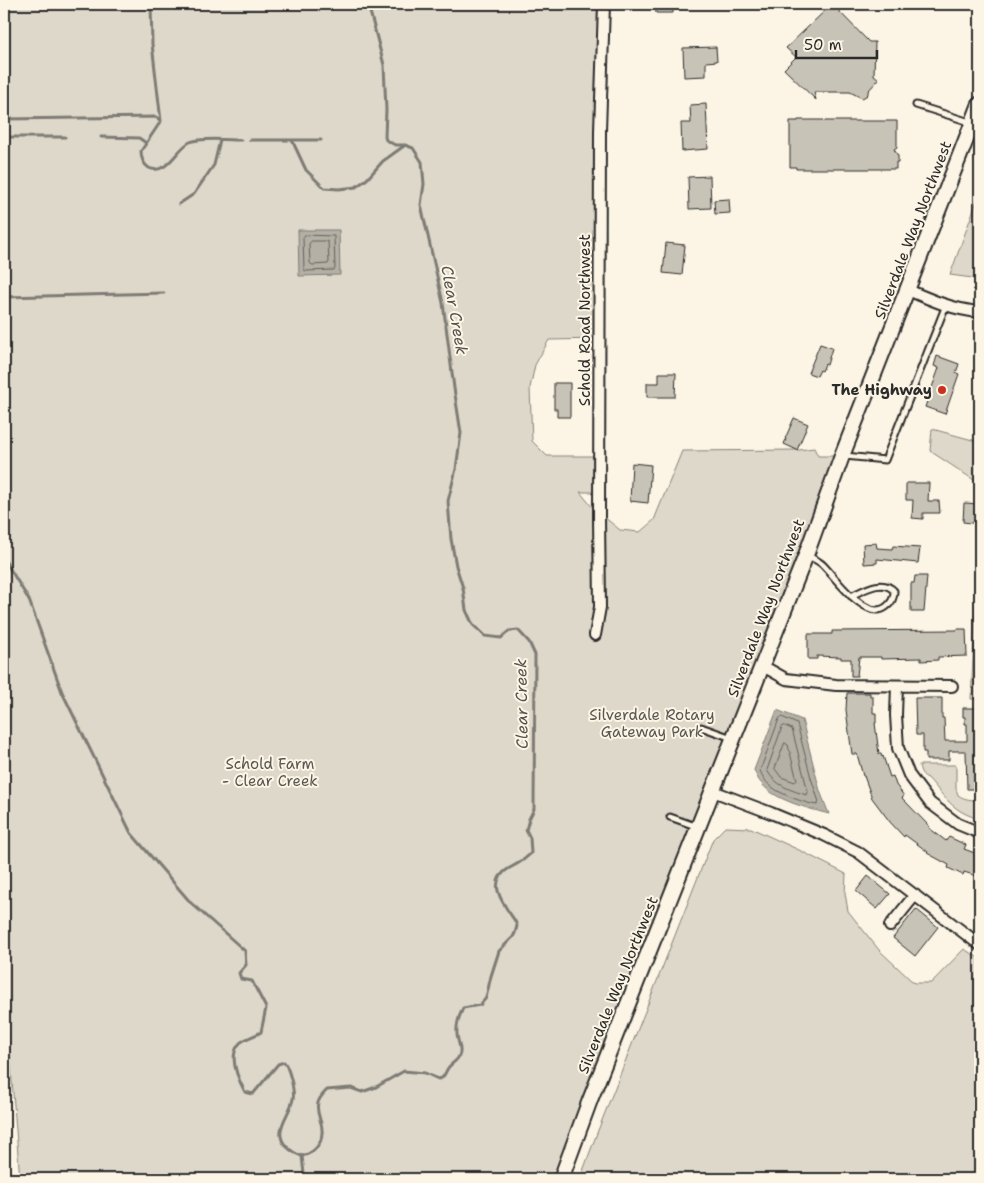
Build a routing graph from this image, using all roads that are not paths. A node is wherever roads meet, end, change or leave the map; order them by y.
1 (604, 4) edge
2 (980, 104) edge
3 (916, 105) dead end
4 (973, 123) junction
5 (908, 290) junction
6 (946, 305) junction
7 (980, 312) edge
8 (842, 456) junction
9 (806, 554) junction
10 (851, 596) junction
11 (594, 635) dead end
12 (762, 665) junction
13 (897, 686) junction
14 (952, 686) dead end
15 (701, 727) dead end
16 (733, 738) junction
17 (713, 791) junction
18 (670, 817) dead end
19 (698, 827) junction
20 (980, 834) edge
21 (915, 895) junction
22 (890, 926) dead end
23 (979, 942) edge
24 (561, 1179) edge

1 - 11 street, Schold Road Northwest
2 - 4 main road, Silverdale Way Northwest
3 - 4 lane
4 - 5 main road, Silverdale Way Northwest
5 - 6 street
5 - 8 main road, Silverdale Way Northwest
6 - 7 street
6 - 8 lane
8 - 9 main road, Silverdale Way Northwest
9 - 10 lane
9 - 12 main road, Silverdale Way Northwest
10 - 10 lane
12 - 13 street
12 - 16 main road, Silverdale Way Northwest
13 - 14 street
13 - 20 street
15 - 16 lane
16 - 17 main road, Silverdale Way Northwest
17 - 19 main road, Silverdale Way Northwest
17 - 21 street
18 - 19 lane
19 - 24 main road, Silverdale Way Northwest
21 - 22 street
21 - 23 street

